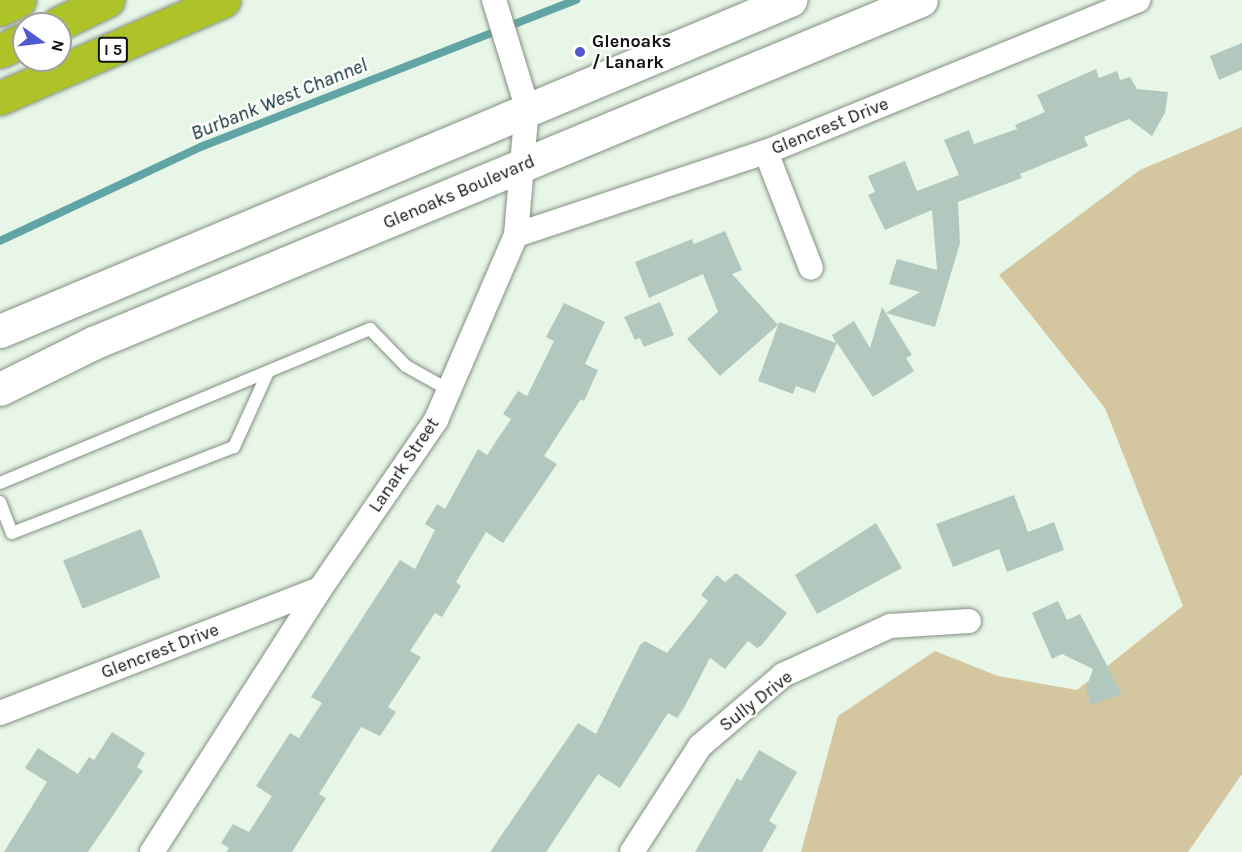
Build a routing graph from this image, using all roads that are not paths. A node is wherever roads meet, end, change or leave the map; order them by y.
1 (19, 0) edge
2 (108, 0) edge
3 (224, 0) edge
4 (494, 0) edge
5 (790, 0) edge
6 (921, 0) edge
7 (1138, 0) edge
8 (0, 9) edge
9 (72, 17) edge
10 (0, 98) edge
11 (526, 107) junction
12 (766, 152) junction
13 (524, 165) junction
14 (516, 235) junction
15 (811, 268) dead end
16 (0, 331) edge
17 (268, 372) junction
18 (0, 389) edge
19 (449, 390) junction
20 (0, 483) edge
21 (0, 502) edge
22 (320, 589) junction
23 (969, 621) dead end
24 (0, 713) edge
25 (152, 852) edge
26 (632, 852) edge

1 - 8 highway
2 - 9 highway
3 - 10 highway, I 5
4 - 11 street, Lanark Street
5 - 11 main road
6 - 13 main road, Glenoaks Boulevard
7 - 12 street, Glencrest Drive
11 - 13 street, Lanark Street
11 - 16 main road
12 - 14 street, Glencrest Drive
12 - 15 street
13 - 14 street, Lanark Street
13 - 18 main road, Glenoaks Boulevard
14 - 19 street, Lanark Street
17 - 19 lane
17 - 20 lane
17 - 21 lane
19 - 22 street, Lanark Street
22 - 24 street, Glencrest Drive
22 - 25 street, Lanark Street
23 - 26 street, Sully Drive

